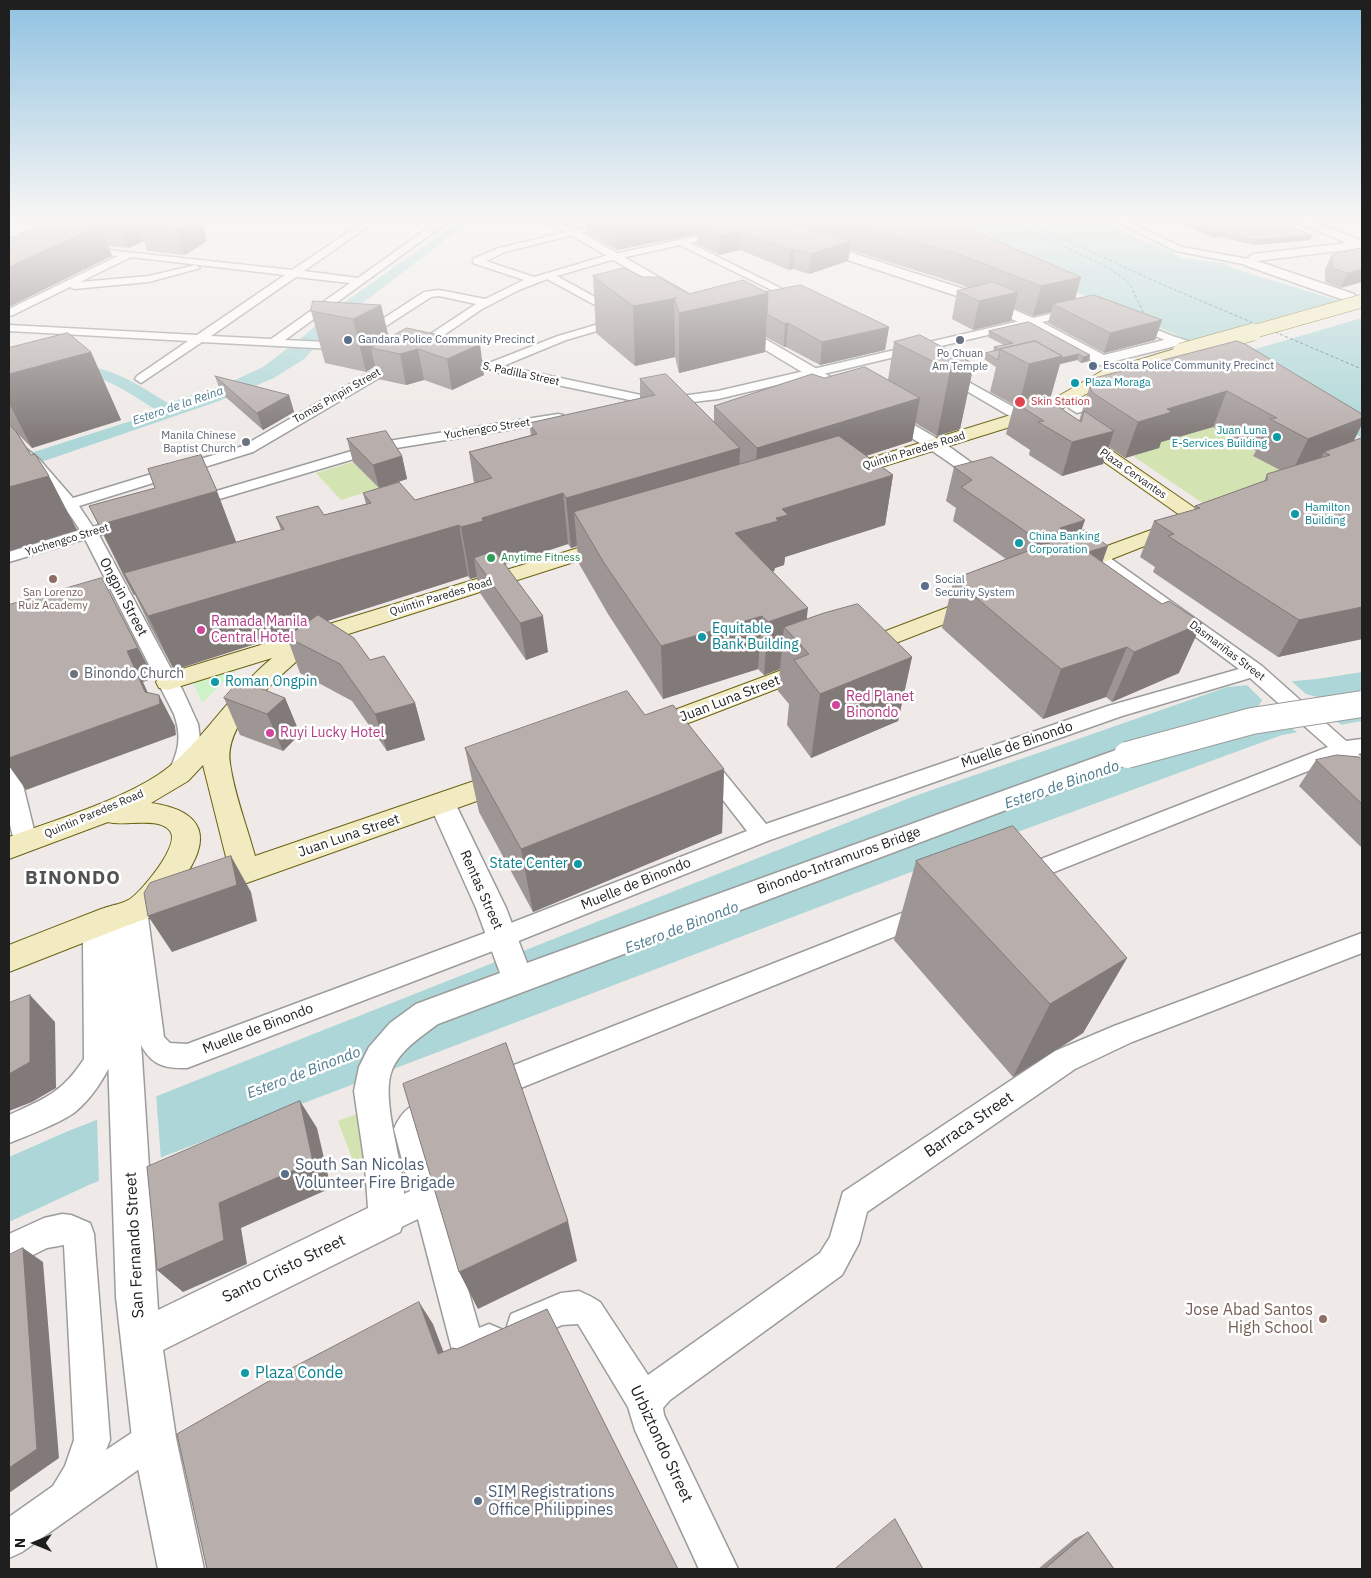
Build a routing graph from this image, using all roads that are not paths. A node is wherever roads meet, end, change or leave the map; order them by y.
1 (55, 292) edge
2 (266, 292) edge
3 (345, 292) edge
4 (508, 292) edge
5 (579, 292) edge
6 (679, 292) edge
7 (783, 292) edge
8 (959, 292) edge
9 (1335, 292) edge
10 (790, 295) junction
11 (770, 299) edge
12 (1356, 299) edge
13 (1074, 301) edge
14 (485, 302) junction
15 (700, 304) edge
16 (814, 307) edge
17 (1362, 310) edge
18 (9, 314) edge
19 (722, 317) edge
20 (1120, 319) edge
21 (1033, 322) junction
22 (9, 328) edge
23 (198, 338) junction
24 (273, 343) junction
25 (885, 343) edge
26 (1184, 349) junction
27 (391, 350) edge
28 (410, 352) junction
29 (904, 352) junction
30 (427, 355) edge
31 (445, 358) edge
32 (1102, 360) junction
33 (490, 367) junction
34 (1120, 370) junction
35 (816, 373) junction
36 (141, 379) dead end
37 (1134, 392) edge
38 (658, 402) junction
39 (622, 408) edge
40 (1077, 408) junction
41 (577, 415) edge
42 (671, 416) edge
43 (1023, 418) junction
44 (1060, 429) junction
45 (9, 442) edge
46 (934, 444) junction
47 (824, 478) edge
48 (1008, 495) edge
49 (69, 504) junction
50 (173, 508) edge
51 (145, 516) dead end
52 (90, 533) junction
53 (632, 537) edge
54 (1089, 551) junction
55 (9, 557) edge
56 (1046, 576) edge
57 (1001, 594) edge
58 (309, 639) junction
59 (1262, 676) junction
60 (168, 682) junction
61 (1362, 704) edge
62 (226, 723) junction
63 (684, 736) junction
64 (620, 740) edge
65 (1353, 747) edge
66 (9, 769) edge
67 (535, 770) edge
68 (1362, 771) edge
69 (178, 774) junction
70 (442, 803) junction
71 (83, 821) junction
72 (762, 834) junction
73 (17, 845) edge
74 (245, 872) junction
75 (1000, 885) edge
76 (944, 907) edge
77 (125, 913) junction
78 (504, 942) junction
79 (1362, 943) edge
80 (9, 959) edge
81 (518, 978) junction
82 (9, 1128) edge
83 (426, 1199) junction
84 (387, 1219) junction
85 (9, 1250) edge
86 (141, 1339) junction
87 (645, 1402) junction
88 (154, 1438) junction
89 (65, 1501) junction
90 (9, 1539) edge
91 (181, 1569) edge
92 (719, 1569) edge

1 - 18 street
2 - 23 street
3 - 24 street
4 - 14 street, Tomas Pinpin Street
5 - 33 street
6 - 15 street
7 - 10 street
8 - 21 street
9 - 12 street
10 - 11 street
10 - 16 street
12 - 26 main road, bridge
13 - 21 street
14 - 24 street
14 - 28 street, Tomas Pinpin Street
17 - 26 main road
19 - 35 street
20 - 26 street
21 - 29 street
21 - 32 street
22 - 23 street
23 - 24 street
23 - 36 street
25 - 29 street
26 - 32 street
26 - 34 main road, Quintin Paredes Road
26 - 40 main road
27 - 28 street
28 - 30 street
28 - 49 street, Tomas Pinpin Street
29 - 35 street
29 - 43 street
31 - 33 street, S. Padilla Street
32 - 34 street
33 - 38 street, S. Padilla Street
34 - 43 main road, Quintin Paredes Road
35 - 38 street
35 - 46 street
37 - 40 street
38 - 39 street
38 - 42 street
40 - 44 main road
41 - 50 street, Yuchengco Street
43 - 44 main road, Plaza Cervantes
43 - 46 main road, Quintin Paredes Road
44 - 54 main road, Plaza Cervantes
45 - 49 street, Ongpin Street
46 - 47 main road, Quintin Paredes Road
46 - 48 street
49 - 52 street, Ongpin Street
51 - 52 street, Yuchengco Street
52 - 55 street, Yuchengco Street
52 - 60 street, Ongpin Street
53 - 58 main road, Quintin Paredes Road
54 - 56 main road
54 - 59 street, Dasmariñas Street
57 - 63 main road, Juan Luna Street
58 - 60 main road
58 - 62 main road, Quintin Paredes Road
59 - 65 street, Dasmariñas Street
59 - 72 street, Muelle de Binondo
60 - 69 street, Ongpin Street
61 - 81 street, Binondo-Intramuros Bridge, bridge
62 - 69 main road, Quintin Paredes Road
62 - 74 main road
63 - 64 main road, Juan Luna Street
63 - 72 street
65 - 68 street, Dasmariñas Street
65 - 75 street
66 - 73 street
67 - 70 main road, Juan Luna Street
69 - 71 main road, Quintin Paredes Road
70 - 74 main road, Juan Luna Street
70 - 78 street, Rentas Street
71 - 73 main road, Quintin Paredes Road
71 - 77 main road
72 - 78 street, Muelle de Binondo
74 - 77 main road, Juan Luna Street
76 - 83 street
77 - 78 street, Muelle de Binondo
77 - 80 main road, Juan Luna Street
77 - 82 street
77 - 86 street, San Fernando Street
78 - 81 street, Rentas Street
79 - 87 street, Barraca Street
81 - 84 street, Binondo-Intramuros Bridge
83 - 84 street, Santo Cristo Street
83 - 87 street, Urbiztondo Street
84 - 86 street, Santo Cristo Street
85 - 89 street
86 - 88 street, San Fernando Street
87 - 92 street, Urbiztondo Street
88 - 89 street
88 - 91 street, San Fernando Street
89 - 90 street

